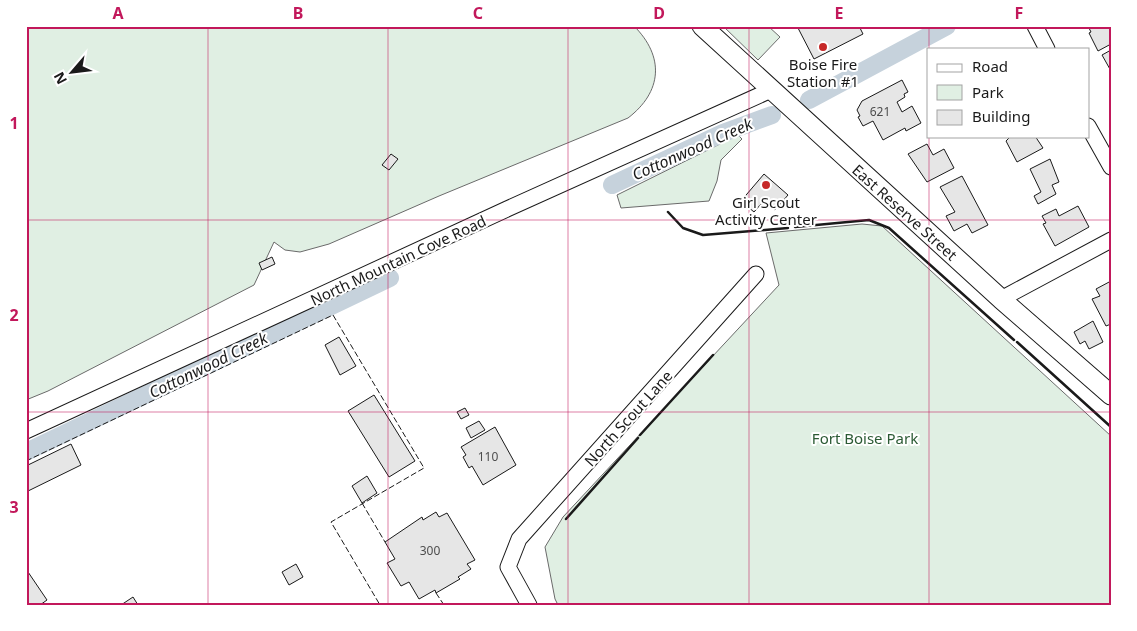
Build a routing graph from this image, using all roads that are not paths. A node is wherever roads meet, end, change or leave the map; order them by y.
1 (702, 26) edge
2 (1034, 26) edge
3 (1046, 48) edge
4 (770, 90) junction
5 (1090, 130) edge
6 (1111, 167) edge
7 (1111, 240) edge
8 (756, 274) dead end
9 (1001, 299) junction
10 (1111, 395) edge
11 (26, 431) edge
12 (529, 605) edge

1 - 4 street, East Reserve Street
2 - 3 street
4 - 9 street, East Reserve Street
4 - 11 street, North Mountain Cove Road
5 - 6 street
7 - 9 street
8 - 12 street, North Scout Lane
9 - 10 street, East Reserve Street

